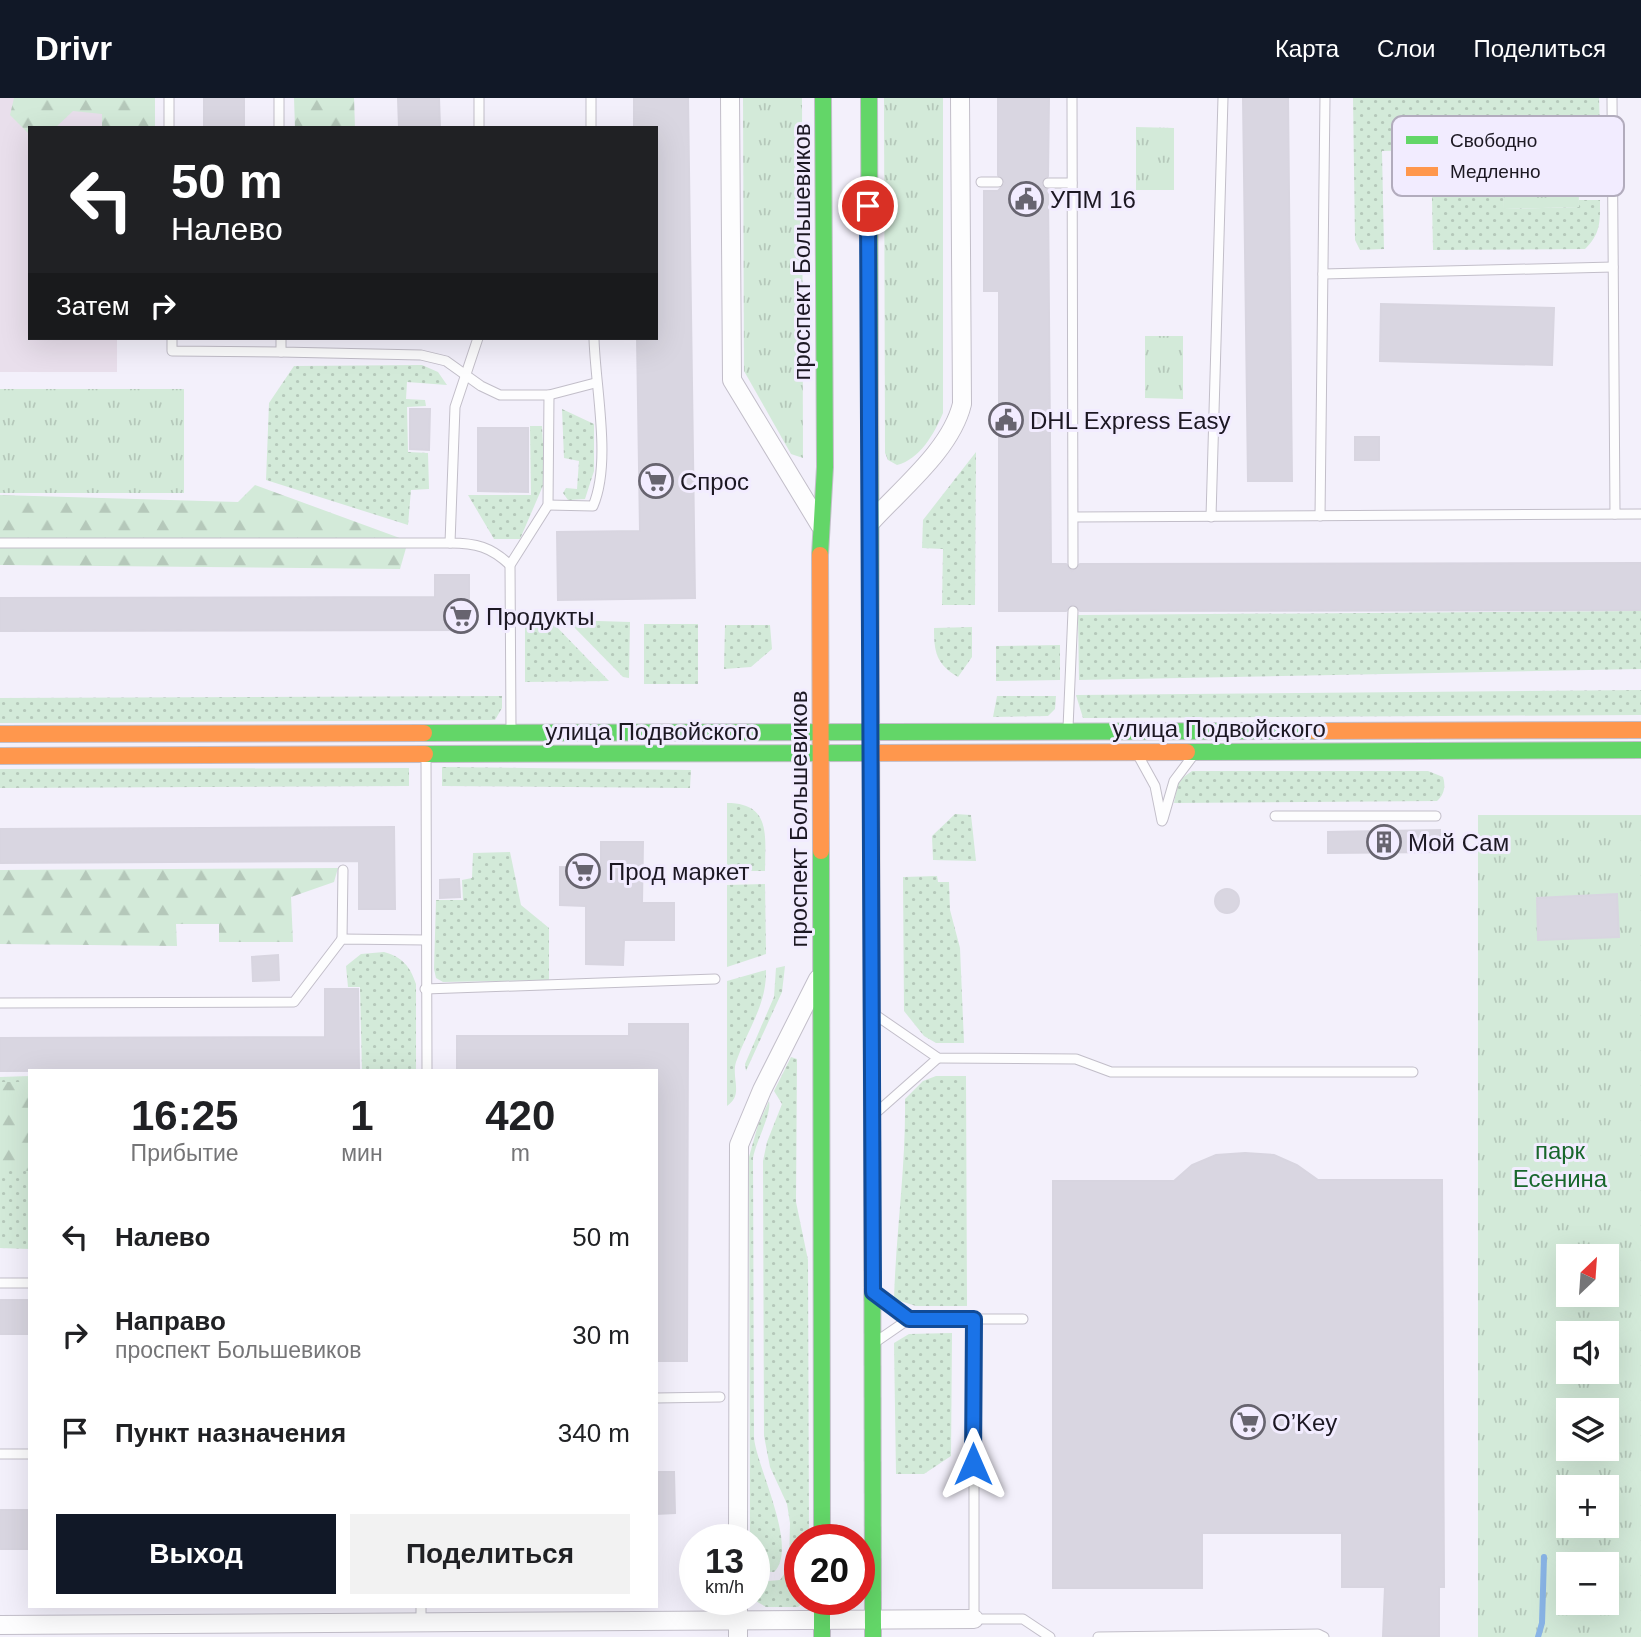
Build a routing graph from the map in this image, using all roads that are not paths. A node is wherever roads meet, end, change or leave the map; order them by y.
1 (169, 98) edge
2 (279, 98) edge
3 (479, 98) edge
4 (591, 98) edge
5 (730, 98) edge
6 (822, 98) edge
7 (869, 98) edge
8 (960, 98) edge
9 (1072, 98) edge
10 (1223, 98) edge
11 (1325, 98) edge
12 (1612, 98) edge
13 (1612, 116) edge
14 (169, 126) edge
15 (279, 126) edge
16 (479, 126) edge
17 (591, 126) edge
18 (981, 181) dead end
19 (998, 182) dead end
20 (1048, 183) dead end
21 (1072, 183) junction
22 (1613, 196) edge
23 (1613, 267) junction
24 (1323, 274) junction
25 (172, 340) edge
26 (281, 340) edge
27 (477, 340) edge
28 (594, 340) edge
29 (281, 352) junction
30 (466, 373) junction
31 (595, 383) junction
32 (549, 395) junction
33 (548, 505) junction
34 (1615, 514) junction
35 (1641, 514) edge
36 (1320, 516) junction
37 (1074, 517) junction
38 (1211, 517) junction
39 (872, 521) junction
40 (820, 525) junction
41 (0, 543) edge
42 (450, 543) junction
43 (1073, 564) dead end
44 (510, 565) junction
45 (1073, 611) dead end
46 (1641, 730) edge
47 (872, 731) junction
48 (1454, 731) junction
49 (820, 732) junction
50 (1068, 732) junction
51 (1134, 732) junction
52 (426, 733) junction
53 (511, 733) junction
54 (0, 734) edge
55 (1198, 750) junction
56 (1641, 750) edge
57 (872, 751) junction
58 (1068, 751) junction
59 (1135, 751) junction
60 (1454, 751) junction
61 (820, 753) junction
62 (426, 754) junction
63 (512, 754) junction
64 (0, 756) edge
65 (1275, 816) dead end
66 (1436, 816) dead end
67 (343, 870) dead end
68 (341, 939) junction
69 (425, 940) junction
70 (821, 972) junction
71 (715, 979) dead end
72 (425, 989) junction
73 (0, 1003) edge
74 (872, 1013) junction
75 (939, 1058) junction
76 (427, 1069) edge
77 (1413, 1072) dead end
78 (873, 1116) junction
79 (0, 1283) edge
80 (28, 1283) edge
81 (873, 1292) junction
82 (909, 1319) junction
83 (974, 1319) junction
84 (1023, 1319) dead end
85 (873, 1344) junction
86 (720, 1396) dead end
87 (658, 1398) edge
88 (0, 1454) edge
89 (28, 1454) edge
90 (738, 1524) edge
91 (822, 1524) edge
92 (421, 1615) edge
93 (975, 1619) junction
94 (0, 1625) edge
95 (738, 1629) edge
96 (822, 1629) edge
97 (873, 1629) edge
98 (101, 1631) edge
99 (1050, 1637) edge
100 (1098, 1637) edge
101 (1324, 1637) edge

1 - 14 lane
2 - 15 lane
3 - 16 lane
4 - 17 lane
5 - 40 street
6 - 40 street, проспект Большевиков
7 - 39 street
8 - 39 street
9 - 21 lane
10 - 38 lane
11 - 24 lane
12 - 13 lane
18 - 19 lane
20 - 21 lane
21 - 37 lane
22 - 23 lane
23 - 24 lane
23 - 34 lane
24 - 36 lane
25 - 29 lane
26 - 29 lane
27 - 30 lane
28 - 31 lane
29 - 30 lane
30 - 32 lane
30 - 42 lane
31 - 32 lane
31 - 33 lane
32 - 33 lane
33 - 44 lane
34 - 35 lane
34 - 36 lane
36 - 38 lane
37 - 38 lane
37 - 43 lane
39 - 47 street
40 - 49 street, проспект Большевиков
41 - 42 lane
42 - 44 lane
44 - 53 lane
45 - 50 lane
46 - 48 street, улица Подвойского
47 - 49 street, улица Подвойского
47 - 50 street, улица Подвойского
47 - 57 street
48 - 51 street, улица Подвойского
48 - 60 lane
49 - 53 street, улица Подвойского
49 - 61 street, проспект Большевиков
50 - 51 street, улица Подвойского
50 - 58 lane
51 - 59 lane
52 - 53 street, улица Подвойского
52 - 54 street, улица Подвойского
52 - 62 lane
53 - 63 lane
55 - 59 street, улица Подвойского
55 - 59 lane
55 - 60 street, улица Подвойского
56 - 60 street, улица Подвойского
57 - 58 street, улица Подвойского
57 - 61 street, улица Подвойского
57 - 74 street
58 - 59 street, улица Подвойского
61 - 63 street, улица Подвойского
61 - 70 street, проспект Большевиков
62 - 63 street, улица Подвойского
62 - 64 street, улица Подвойского
62 - 69 lane
65 - 66 lane
67 - 68 lane
68 - 69 lane
68 - 73 lane
69 - 72 lane
70 - 90 street
70 - 91 street, проспект Большевиков
71 - 72 lane
72 - 76 lane
74 - 75 lane
74 - 78 street
75 - 77 lane
75 - 78 lane
78 - 81 street
79 - 80 lane
81 - 82 lane
81 - 85 street
82 - 83 lane
82 - 85 lane
83 - 84 lane
83 - 93 lane
85 - 97 street
86 - 87 lane
88 - 89 lane
92 - 95 street
92 - 98 street
93 - 97 street
93 - 99 lane
94 - 98 street
95 - 96 street
96 - 97 street
100 - 101 lane

